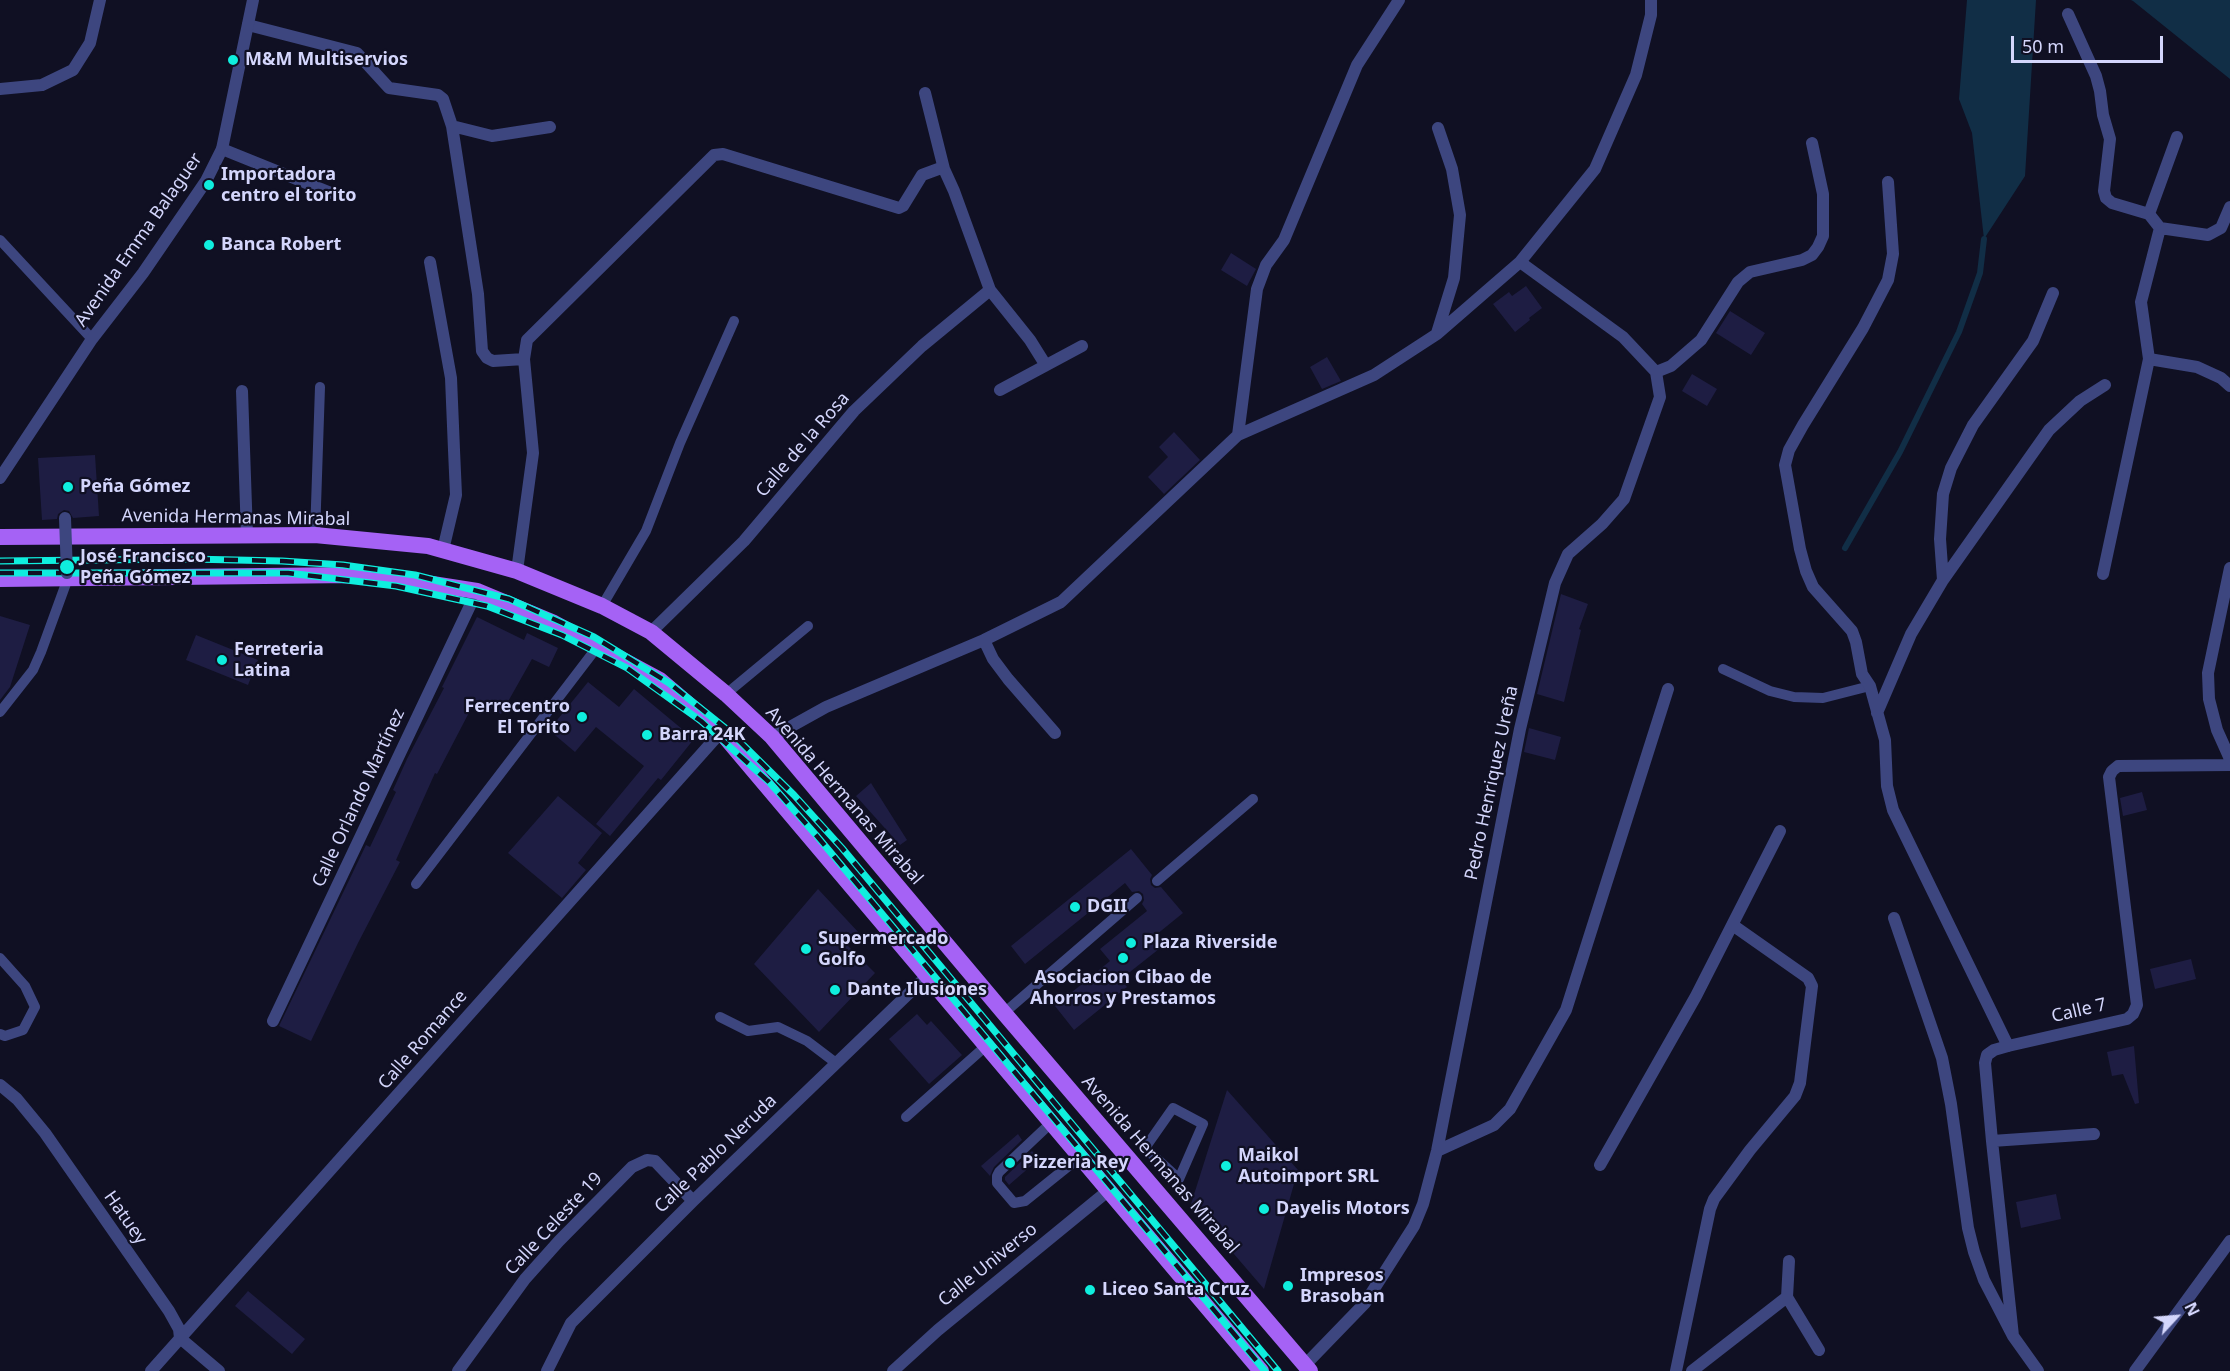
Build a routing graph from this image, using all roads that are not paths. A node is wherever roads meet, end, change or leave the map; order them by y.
1 (100, 0) edge
2 (253, 0) edge
3 (1398, 0) edge
4 (1651, 0) edge
5 (2068, 14) dead end
6 (248, 25) junction
7 (0, 88) edge
8 (925, 93) dead end
9 (452, 126) junction
10 (550, 128) dead end
11 (1438, 129) dead end
12 (2177, 137) dead end
13 (1812, 143) dead end
14 (222, 150) junction
15 (944, 169) junction
16 (1888, 182) dead end
17 (331, 193) dead end
18 (2230, 207) edge
19 (2150, 214) junction
20 (2160, 228) junction
21 (0, 240) edge
22 (430, 262) dead end
23 (1520, 262) junction
24 (990, 290) junction
25 (2053, 293) dead end
26 (734, 321) dead end
27 (1437, 334) junction
28 (92, 339) junction
29 (1082, 346) dead end
30 (2149, 359) junction
31 (524, 360) junction
32 (1045, 364) junction
33 (1656, 372) junction
34 (2106, 385) dead end
35 (2230, 386) edge
36 (320, 387) dead end
37 (999, 390) dead end
38 (242, 391) dead end
39 (1238, 435) junction
40 (0, 478) edge
41 (65, 518) dead end
42 (315, 534) junction
43 (247, 535) junction
44 (0, 537) edge
45 (443, 550) junction
46 (2230, 568) edge
47 (517, 571) junction
48 (2103, 574) dead end
49 (68, 575) junction
50 (0, 579) edge
51 (1943, 580) junction
52 (477, 591) junction
53 (602, 606) junction
54 (808, 626) dead end
55 (651, 632) junction
56 (984, 640) junction
57 (598, 646) junction
58 (1723, 669) dead end
59 (1870, 686) junction
60 (1668, 688) dead end
61 (726, 694) junction
62 (0, 712) edge
63 (1877, 713) junction
64 (721, 732) junction
65 (1055, 734) dead end
66 (772, 737) junction
67 (2230, 759) edge
68 (2230, 765) edge
69 (1253, 799) dead end
70 (1780, 831) dead end
71 (1157, 881) dead end
72 (416, 884) dead end
73 (1137, 898) dead end
74 (1894, 918) dead end
75 (1734, 926) junction
76 (0, 958) edge
77 (928, 975) junction
78 (1004, 1013) junction
79 (720, 1017) dead end
80 (273, 1021) dead end
81 (0, 1034) edge
82 (987, 1045) junction
83 (2008, 1046) junction
84 (836, 1063) junction
85 (0, 1085) edge
86 (906, 1117) dead end
87 (1052, 1122) junction
88 (2094, 1134) dead end
89 (1992, 1141) junction
90 (1437, 1151) junction
91 (1081, 1156) junction
92 (1154, 1156) junction
93 (1600, 1165) dead end
94 (1139, 1172) junction
95 (1109, 1190) junction
96 (693, 1201) junction
97 (2230, 1241) edge
98 (1789, 1261) dead end
99 (1787, 1297) junction
100 (2013, 1336) junction
101 (180, 1338) junction
102 (1819, 1350) dead end
103 (1308, 1368) edge
104 (151, 1371) edge
105 (219, 1371) edge
106 (458, 1371) edge
107 (547, 1371) edge
108 (893, 1371) edge
109 (1261, 1371) edge
110 (1676, 1371) edge
111 (1692, 1371) edge
112 (2038, 1371) edge
113 (2135, 1371) edge

1 - 7 street
2 - 6 street, Avenida Emma Balaguer
3 - 39 street
4 - 23 street
5 - 19 street
6 - 9 street
6 - 14 street, Avenida Emma Balaguer
8 - 15 street
9 - 10 street
9 - 31 street
11 - 27 street
12 - 19 street
13 - 33 street
14 - 17 street
14 - 28 street, Avenida Emma Balaguer
15 - 24 street
15 - 31 street
16 - 59 street
18 - 20 street
19 - 20 street
20 - 30 street
21 - 28 lane
22 - 45 street
23 - 27 street
23 - 33 street
24 - 32 street
24 - 55 street, Calle de la Rosa
25 - 51 street
26 - 53 lane
27 - 39 street
28 - 40 street, Avenida Emma Balaguer
29 - 32 street
30 - 35 street
30 - 48 street
31 - 47 street
32 - 37 street
33 - 90 street, Pedro Henriquez Ureña
34 - 51 street
36 - 42 lane
38 - 43 street
39 - 56 street
41 - 49 street, bridge
42 - 43 main road, Avenida Hermanas Mirabal
42 - 45 main road, Avenida Hermanas Mirabal
43 - 44 main road, Avenida Hermanas Mirabal
45 - 47 main road, Avenida Hermanas Mirabal
46 - 67 street
47 - 53 main road, Avenida Hermanas Mirabal
49 - 50 main road
49 - 52 main road
49 - 62 lane
51 - 63 street
52 - 57 main road
52 - 80 street, Calle Orlando Martínez
53 - 55 main road, Avenida Hermanas Mirabal
54 - 61 lane
55 - 61 main road, Avenida Hermanas Mirabal
56 - 65 street
56 - 66 street
57 - 64 main road
57 - 72 lane
58 - 59 lane
59 - 63 street
60 - 90 street
61 - 66 main road, Avenida Hermanas Mirabal
63 - 83 street
64 - 77 main road
64 - 101 street, Calle Romance
66 - 78 main road, Avenida Hermanas Mirabal
68 - 83 street, Calle 7
69 - 71 lane
70 - 75 street
73 - 78 lane
74 - 100 street
75 - 93 street
75 - 110 street
76 - 81 lane
77 - 82 main road
77 - 84 street, Calle Pablo Neruda
78 - 94 main road, Avenida Hermanas Mirabal
79 - 84 lane
82 - 86 lane
82 - 87 main road
83 - 89 street, Calle 7
84 - 96 street, Calle Pablo Neruda
85 - 101 street, Hatuey
87 - 91 main road
87 - 91 lane
88 - 89 street
89 - 100 street, Calle 7
90 - 103 street, Pedro Henriquez Ureña
91 - 95 main road
92 - 92 lane
92 - 94 lane
94 - 103 main road, Avenida Hermanas Mirabal
95 - 108 street, Calle Universo
95 - 109 main road
96 - 106 street, Calle Celeste 19
96 - 107 street, Calle Pablo Neruda
97 - 113 street
98 - 99 street
99 - 102 street
99 - 111 street
100 - 112 street
101 - 104 street, Calle Romance
101 - 105 street, Hatuey

